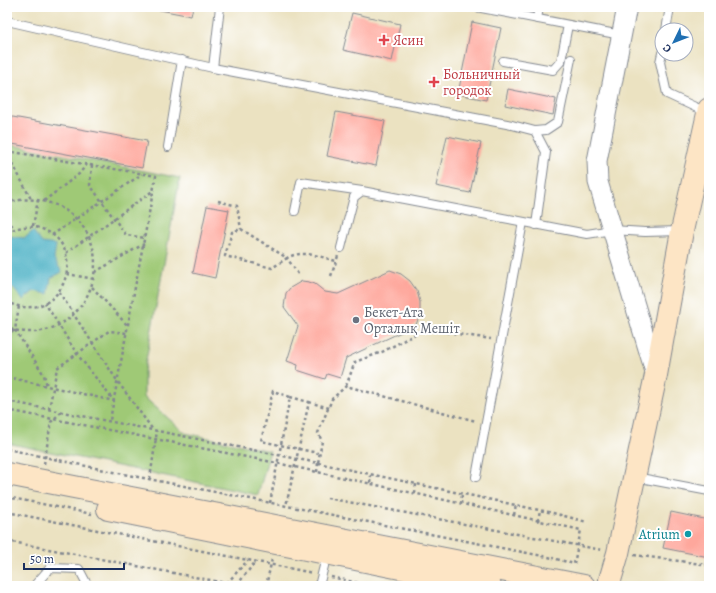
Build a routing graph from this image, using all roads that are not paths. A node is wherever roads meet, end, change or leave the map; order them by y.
1 (220, 7) edge
2 (476, 7) edge
3 (539, 7) edge
4 (627, 7) edge
5 (670, 7) edge
6 (537, 19) junction
7 (7, 21) edge
8 (667, 22) edge
9 (568, 25) junction
10 (621, 35) junction
11 (571, 59) dead end
12 (182, 60) junction
13 (503, 61) dead end
14 (660, 62) edge
15 (213, 68) junction
16 (709, 111) edge
17 (535, 131) junction
18 (168, 147) dead end
19 (362, 191) junction
20 (295, 211) dead end
21 (523, 222) junction
22 (536, 225) junction
23 (612, 230) junction
24 (682, 231) junction
25 (341, 248) road end
26 (656, 375) junction
27 (7, 474) edge
28 (476, 477) dead end
29 (634, 477) junction
30 (7, 489) edge
31 (709, 491) edge
32 (328, 545) junction
33 (608, 584) edge
34 (34, 586) edge
35 (88, 586) edge
36 (319, 586) edge
37 (490, 586) edge
38 (584, 586) edge

1 - 15 lane
2 - 6 lane
3 - 6 lane
4 - 10 street
5 - 8 lane
6 - 9 lane
7 - 12 lane
9 - 10 lane
9 - 13 lane
10 - 23 street
11 - 17 lane
12 - 15 lane
12 - 18 lane
14 - 16 lane
15 - 17 lane
16 - 24 main road
17 - 22 lane
19 - 20 lane
19 - 21 lane
19 - 25 lane
21 - 22 lane
21 - 28 lane
22 - 23 lane
23 - 24 lane
23 - 26 street
24 - 26 main road
26 - 29 main road
27 - 32 main road
29 - 31 lane
29 - 33 main road
30 - 32 main road
32 - 36 lane
32 - 37 main road
32 - 38 main road
34 - 35 lane

